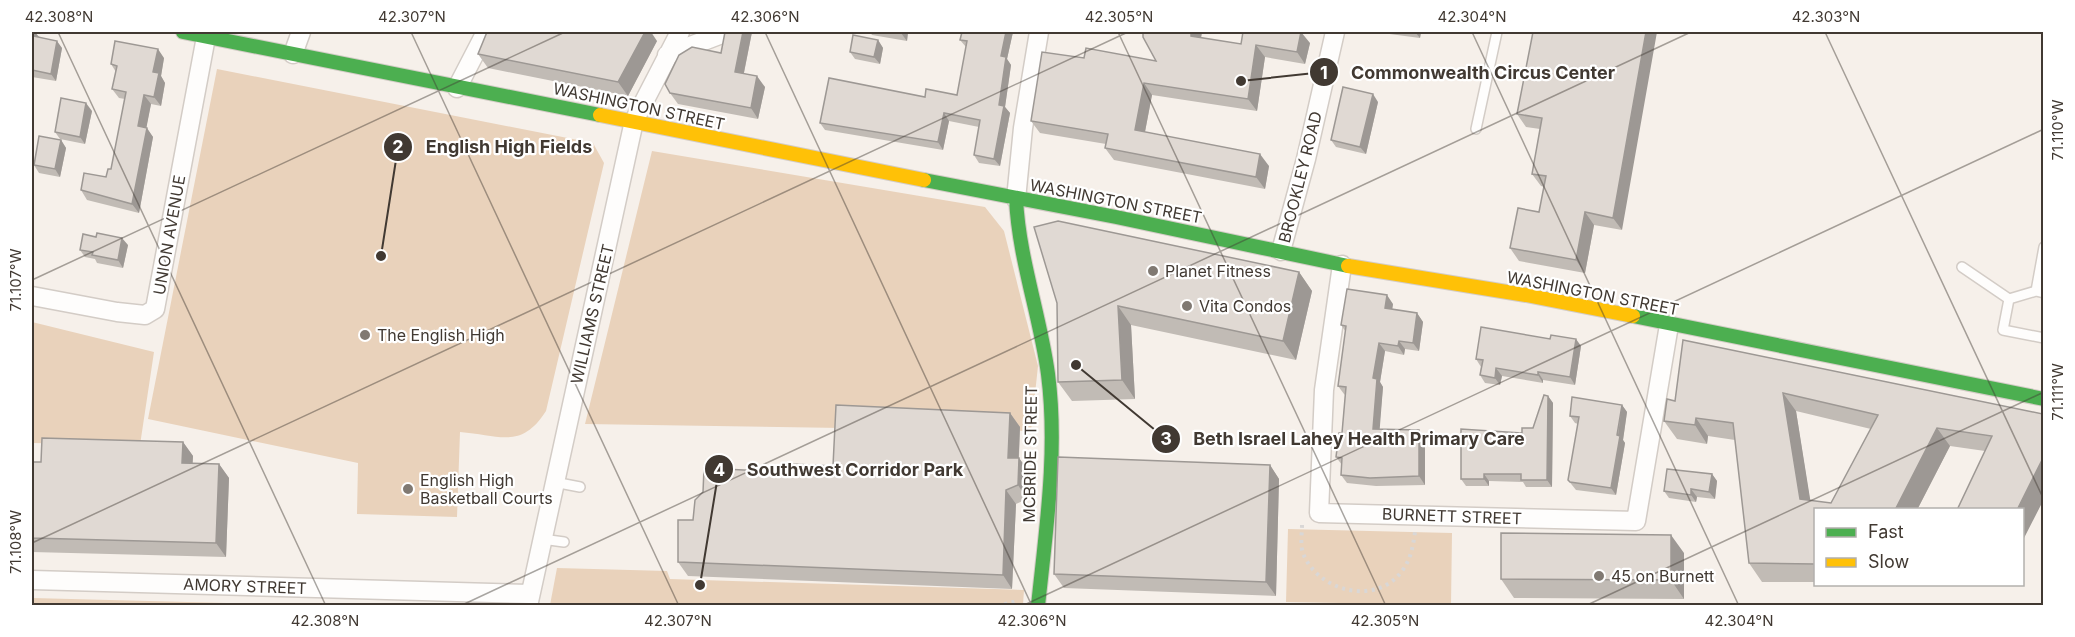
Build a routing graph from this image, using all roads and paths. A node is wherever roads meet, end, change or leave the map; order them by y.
1 (183, 32) edge
2 (301, 32) edge
3 (486, 32) edge
4 (680, 32) edge
5 (727, 32) edge
6 (1039, 32) edge
7 (1335, 32) edge
8 (1497, 32) edge
9 (206, 37) junction
10 (293, 54) junction
11 (667, 56) junction
12 (457, 88) junction
13 (634, 121) junction
14 (1476, 129) dead end
15 (1016, 199) junction
16 (2043, 247) edge
17 (1281, 251) junction
18 (1342, 265) junction
19 (1962, 267) dead end
20 (2040, 292) edge
21 (32, 296) edge
22 (2009, 299) junction
23 (1669, 325) junction
24 (2043, 338) edge
25 (2043, 399) edge
26 (554, 482) junction
27 (580, 487) dead end
28 (1302, 525) dead end
29 (1416, 528) dead end
30 (542, 539) junction
31 (564, 542) dead end
32 (32, 580) edge
33 (1024, 599) dead end
34 (529, 600) edge
35 (776, 606) edge
36 (860, 606) edge
37 (997, 606) edge
38 (1038, 606) edge

1 - 9 main road, WASHINGTON STREET
2 - 10 street
3 - 12 street
4 - 11 street, WILLIAMS STREET
5 - 11 street
6 - 15 street
7 - 17 street, BROOKLEY ROAD
8 - 14 lane
9 - 10 main road, WASHINGTON STREET
9 - 21 street, UNION AVENUE
10 - 12 main road, WASHINGTON STREET
11 - 13 street, WILLIAMS STREET
12 - 13 main road, WASHINGTON STREET
13 - 15 main road, WASHINGTON STREET
13 - 26 street, WILLIAMS STREET
15 - 17 main road, WASHINGTON STREET
15 - 38 main road, MCBRIDE STREET
16 - 20 lane
17 - 18 main road, WASHINGTON STREET
18 - 23 main road, WASHINGTON STREET
18 - 23 street, BURNETT STREET
19 - 22 lane
20 - 22 lane
22 - 24 lane
23 - 25 main road, WASHINGTON STREET
26 - 27 lane
26 - 30 street, WILLIAMS STREET
28 - 29 path
30 - 31 lane
30 - 34 street, WILLIAMS STREET
32 - 34 street, AMORY STREET
33 - 37 path
35 - 36 path

